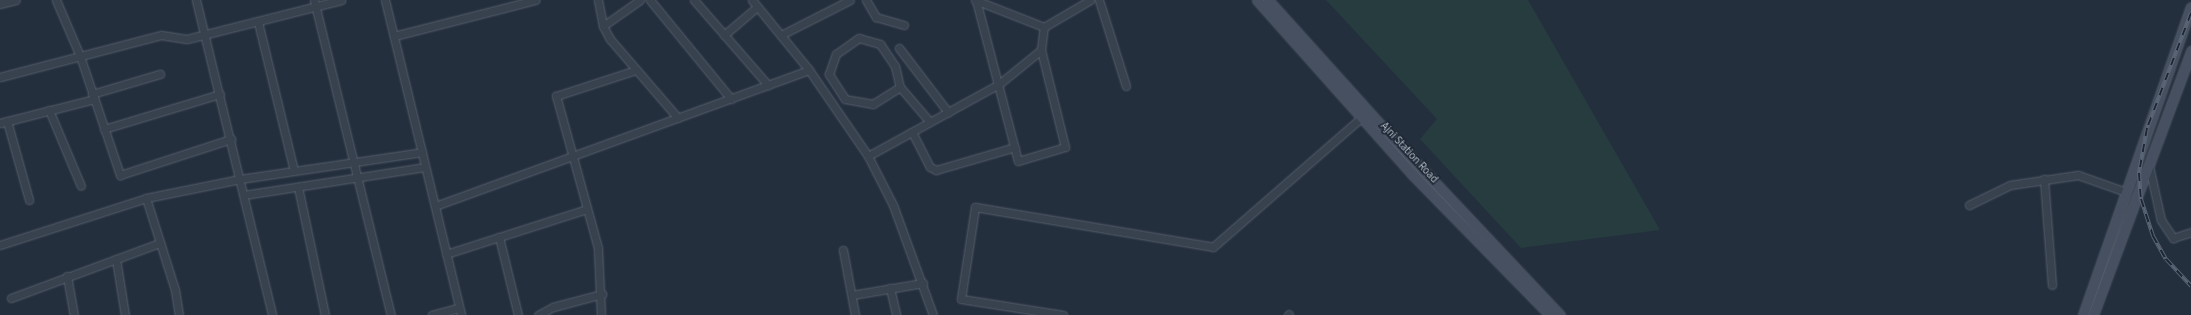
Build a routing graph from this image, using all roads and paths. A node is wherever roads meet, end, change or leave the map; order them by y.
1 (16, 0) edge
2 (56, 0) edge
3 (196, 0) edge
4 (314, 0) edge
5 (341, 0) edge
6 (385, 0) edge
7 (535, 0) edge
8 (598, 0) edge
9 (640, 0) edge
10 (650, 0) edge
11 (694, 0) edge
12 (752, 0) edge
13 (850, 0) edge
14 (866, 0) edge
15 (975, 0) edge
16 (1090, 0) edge
17 (1099, 0) edge
18 (1257, 0) edge
19 (1268, 0) edge
20 (511, 3) edge
21 (0, 4) edge
22 (757, 7) junction
23 (316, 8) junction
24 (2191, 8) edge
25 (258, 22) junction
26 (904, 25) dead end
27 (603, 26) junction
28 (1044, 27) junction
29 (206, 34) junction
30 (724, 35) junction
31 (781, 35) junction
32 (394, 36) junction
33 (899, 48) dead end
34 (1041, 50) junction
35 (2191, 51) edge
36 (80, 56) junction
37 (636, 70) junction
38 (809, 70) junction
39 (160, 74) dead end
40 (0, 77) edge
41 (835, 83) junction
42 (999, 84) junction
43 (768, 85) junction
44 (1126, 86) dead end
45 (900, 87) junction
46 (824, 91) junction
47 (220, 94) junction
48 (93, 96) junction
49 (732, 99) junction
50 (49, 110) junction
51 (948, 112) junction
52 (1361, 112) junction
53 (678, 118) junction
54 (4, 122) edge
55 (930, 122) junction
56 (104, 129) junction
57 (912, 132) junction
58 (231, 139) junction
59 (1015, 147) junction
60 (422, 152) junction
61 (572, 156) junction
62 (868, 156) junction
63 (355, 164) junction
64 (2149, 166) junction
65 (1420, 167) junction
66 (424, 168) junction
67 (294, 171) junction
68 (1412, 174) junction
69 (357, 176) junction
70 (2044, 179) junction
71 (240, 180) junction
72 (80, 186) dead end
73 (298, 187) junction
74 (2126, 192) junction
75 (244, 193) junction
76 (146, 198) junction
77 (29, 200) dead end
78 (1969, 204) dead end
79 (435, 206) junction
80 (587, 209) junction
81 (2191, 232) edge
82 (499, 237) junction
83 (160, 242) junction
84 (0, 245) edge
85 (1492, 249) junction
86 (844, 250) dead end
87 (446, 254) junction
88 (116, 259) junction
89 (67, 276) junction
90 (923, 283) junction
91 (2052, 285) dead end
92 (890, 288) junction
93 (602, 294) junction
94 (852, 295) junction
95 (11, 298) dead end
96 (460, 311) edge
97 (542, 314) edge
98 (74, 315) edge
99 (125, 315) edge
100 (179, 315) edge
101 (272, 315) edge
102 (325, 315) edge
103 (391, 315) edge
104 (432, 315) edge
105 (518, 315) edge
106 (601, 315) edge
107 (855, 315) edge
108 (896, 315) edge
109 (933, 315) edge
110 (1063, 315) edge
111 (1550, 315) edge
112 (1560, 315) edge
113 (2083, 315) edge
114 (2093, 315) edge

1 - 21 street
2 - 36 street
3 - 29 street
4 - 23 street
5 - 23 street
6 - 32 street
7 - 20 street
8 - 27 street
9 - 27 street
10 - 49 street
11 - 30 street
12 - 22 street
13 - 31 street
14 - 26 street
15 - 28 street
15 - 42 street
16 - 28 street
17 - 44 street
18 - 52 main road, Ajni Station Road
19 - 52 main road, Ajni Station Road
20 - 32 street
22 - 30 street
22 - 31 street
23 - 25 street
23 - 63 street
24 - 74 main road
25 - 29 street
25 - 67 street
27 - 37 street
28 - 34 street
29 - 36 street
29 - 47 street
30 - 43 street
31 - 38 street
32 - 60 street
33 - 51 street
34 - 42 street
34 - 59 street
35 - 64 main road
36 - 40 street
36 - 48 street
37 - 53 street
37 - 61 street
38 - 43 street
38 - 46 street
39 - 48 street
41 - 45 street
41 - 45 street
41 - 46 street
42 - 51 street
42 - 59 street
43 - 49 street
45 - 55 street
46 - 62 street
47 - 56 street
47 - 58 street
48 - 50 street
48 - 56 street
49 - 53 street
50 - 54 street
50 - 72 street
51 - 55 street
52 - 65 main road, Ajni Station Road
52 - 68 main road, Ajni Station Road
52 - 110 street
53 - 61 street
54 - 77 street
55 - 57 street
56 - 58 street
57 - 59 street
57 - 62 street
58 - 71 street
60 - 63 street
60 - 66 street
61 - 79 street
61 - 80 street
62 - 90 street
63 - 67 street
63 - 69 street
64 - 81 street
64 - 114 main road
65 - 68 main road
65 - 85 main road, Ajni Station Road
66 - 69 street
66 - 79 street
67 - 71 street
68 - 85 main road, Ajni Station Road
69 - 73 street
69 - 103 street
70 - 74 street
70 - 78 street
70 - 91 street
71 - 75 street
71 - 76 street
73 - 75 street
73 - 102 street
74 - 113 main road
75 - 101 street
76 - 83 street
76 - 84 street
79 - 87 street
80 - 82 street
80 - 93 street
82 - 87 street
82 - 105 street
83 - 88 street
83 - 100 street
85 - 111 main road, Ajni Station Road
85 - 112 main road, Ajni Station Road
86 - 94 street
87 - 96 street
88 - 89 street
88 - 99 street
89 - 95 street
89 - 98 street
90 - 92 street
90 - 109 street
92 - 94 street
92 - 108 street
93 - 97 street
93 - 106 street
94 - 107 street
96 - 104 street

